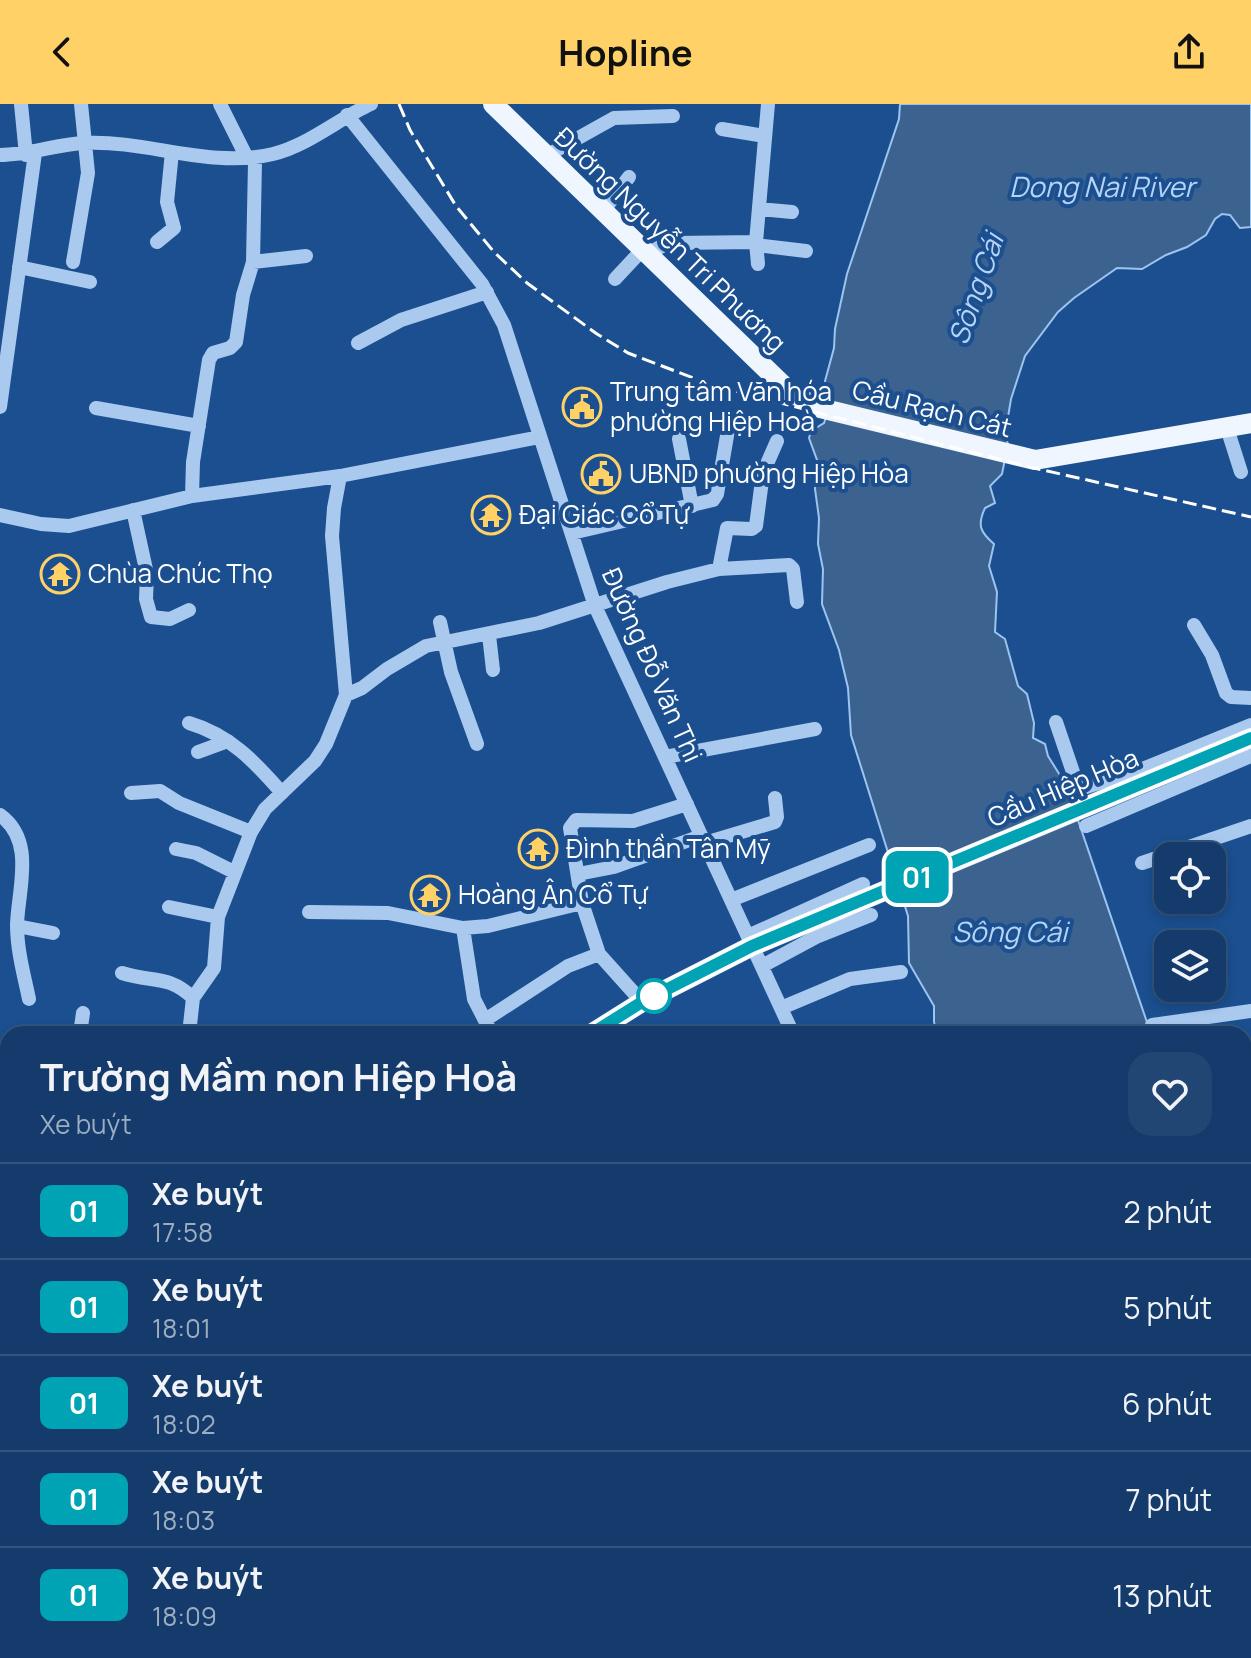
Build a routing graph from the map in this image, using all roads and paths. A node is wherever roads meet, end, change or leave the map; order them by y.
1 (21, 104) edge
2 (81, 104) edge
3 (220, 104) edge
4 (493, 104) edge
5 (768, 104) edge
6 (364, 105) edge
7 (615, 111) edge
8 (347, 115) junction
9 (673, 116) dead end
10 (722, 129) dead end
11 (765, 136) junction
12 (84, 143) junction
13 (172, 152) junction
14 (30, 154) junction
15 (0, 155) edge
16 (546, 156) junction
17 (251, 160) junction
18 (629, 177) dead end
19 (759, 209) junction
20 (603, 211) junction
21 (792, 212) dead end
22 (157, 242) dead end
23 (756, 243) junction
24 (645, 251) junction
25 (806, 251) dead end
26 (306, 256) dead end
27 (73, 262) dead end
28 (253, 262) junction
29 (758, 264) dead end
30 (19, 267) junction
31 (615, 279) dead end
32 (90, 282) dead end
33 (487, 292) junction
34 (6, 330) edge
35 (358, 343) dead end
36 (0, 407) edge
37 (816, 407) joint
38 (96, 408) dead end
39 (1251, 423) edge
40 (199, 426) junction
41 (1227, 428) junction
42 (728, 430) dead end
43 (540, 437) junction
44 (679, 439) dead end
45 (777, 441) dead end
46 (1241, 472) dead end
47 (340, 476) junction
48 (192, 496) junction
49 (692, 506) junction
50 (133, 510) junction
51 (0, 515) edge
52 (572, 533) junction
53 (719, 569) junction
54 (797, 602) dead end
55 (595, 606) junction
56 (189, 610) dead end
57 (440, 622) dead end
58 (1194, 625) dead end
59 (489, 635) junction
60 (443, 642) junction
61 (493, 670) dead end
62 (346, 695) junction
63 (1251, 698) edge
64 (1056, 722) dead end
65 (189, 723) dead end
66 (1251, 725) edge
67 (815, 729) dead end
68 (1251, 738) edge
69 (228, 741) junction
70 (477, 744) dead end
71 (198, 752) dead end
72 (1251, 756) edge
73 (665, 757) junction
74 (131, 793) dead end
75 (282, 793) junction
76 (775, 798) dead end
77 (687, 804) junction
78 (0, 815) edge
79 (1086, 826) dead end
80 (1251, 826) edge
81 (251, 832) junction
82 (703, 839) junction
83 (869, 845) dead end
84 (176, 849) dead end
85 (1142, 863) dead end
86 (234, 872) junction
87 (578, 874) junction
88 (863, 884) dead end
89 (731, 900) junction
90 (582, 903) junction
91 (169, 907) dead end
92 (309, 912) dead end
93 (871, 915) dead end
94 (218, 917) junction
95 (17, 926) junction
96 (463, 928) junction
97 (53, 933) dead end
98 (750, 941) junction
99 (599, 954) junction
100 (762, 966) junction
101 (901, 972) dead end
102 (122, 973) dead end
103 (193, 998) junction
104 (29, 999) dead end
105 (642, 1002) junction
106 (781, 1008) junction
107 (1251, 1011) edge
108 (83, 1013) dead end
109 (1152, 1025) dead end
110 (81, 1026) edge
111 (190, 1026) edge
112 (489, 1026) edge
113 (490, 1026) edge
114 (604, 1026) edge
115 (789, 1026) edge

1 - 14 street
2 - 12 street
3 - 17 street
4 - 16 main road, Đường Nguyễn Tri Phương
5 - 11 street
6 - 8 street
7 - 9 street
7 - 16 street
8 - 17 street
8 - 33 street, Đường Đỗ Văn Thi
10 - 11 street
11 - 19 street
12 - 13 street
12 - 14 street
12 - 27 street
13 - 17 street
13 - 22 street
14 - 15 street
14 - 30 street
16 - 20 main road, Đường Nguyễn Tri Phương
17 - 28 street
18 - 20 street
19 - 21 street
19 - 23 street
20 - 24 main road, Đường Nguyễn Tri Phương
23 - 24 street
23 - 25 street
23 - 29 street
24 - 31 street
24 - 37 main road, Đường Nguyễn Tri Phương
26 - 28 street
28 - 40 street
30 - 32 street
30 - 34 street
33 - 35 street
33 - 43 street, Đường Đỗ Văn Thi
34 - 36 street
37 - 41 main road, Cầu Rạch Cát
38 - 40 street
39 - 41 main road
40 - 48 street
41 - 46 street
42 - 49 street
43 - 47 street
43 - 52 street, Đường Đỗ Văn Thi
44 - 49 street
45 - 53 street
47 - 48 street
47 - 62 street
48 - 50 street
49 - 52 street
50 - 51 street
50 - 56 street
52 - 55 street, Đường Đỗ Văn Thi
53 - 54 street
53 - 55 street
55 - 59 street
55 - 73 street, Đường Đỗ Văn Thi
57 - 60 street
58 - 63 street
59 - 60 street
59 - 61 street
60 - 62 street
60 - 70 street
62 - 75 street
64 - 66 street
65 - 69 street
67 - 73 street
68 - 98 main road, Cầu Hiệp Hòa
69 - 71 street
69 - 75 street
72 - 79 street
73 - 77 street, Đường Đỗ Văn Thi
74 - 81 street
75 - 81 street
76 - 82 street
77 - 82 street, Đường Đỗ Văn Thi
77 - 87 street
78 - 95 street
80 - 85 street
81 - 86 street
82 - 87 street
82 - 89 street, Đường Đỗ Văn Thi
83 - 89 street
84 - 86 street
86 - 94 street
87 - 90 street
88 - 98 street
89 - 98 street, Đường Đỗ Văn Thi
90 - 96 street
90 - 99 street
91 - 94 street
92 - 96 street
93 - 100 street
94 - 103 street
95 - 97 street
95 - 104 street
96 - 112 street
98 - 100 street, Đường Đỗ Văn Thi
98 - 105 main road, Cầu Hiệp Hòa
99 - 105 street
99 - 113 street
100 - 106 street, Đường Đỗ Văn Thi
101 - 106 street
102 - 103 street
103 - 111 street
105 - 114 main road, Cầu Hiệp Hòa
106 - 115 street, Đường Đỗ Văn Thi
107 - 109 street
108 - 110 street

